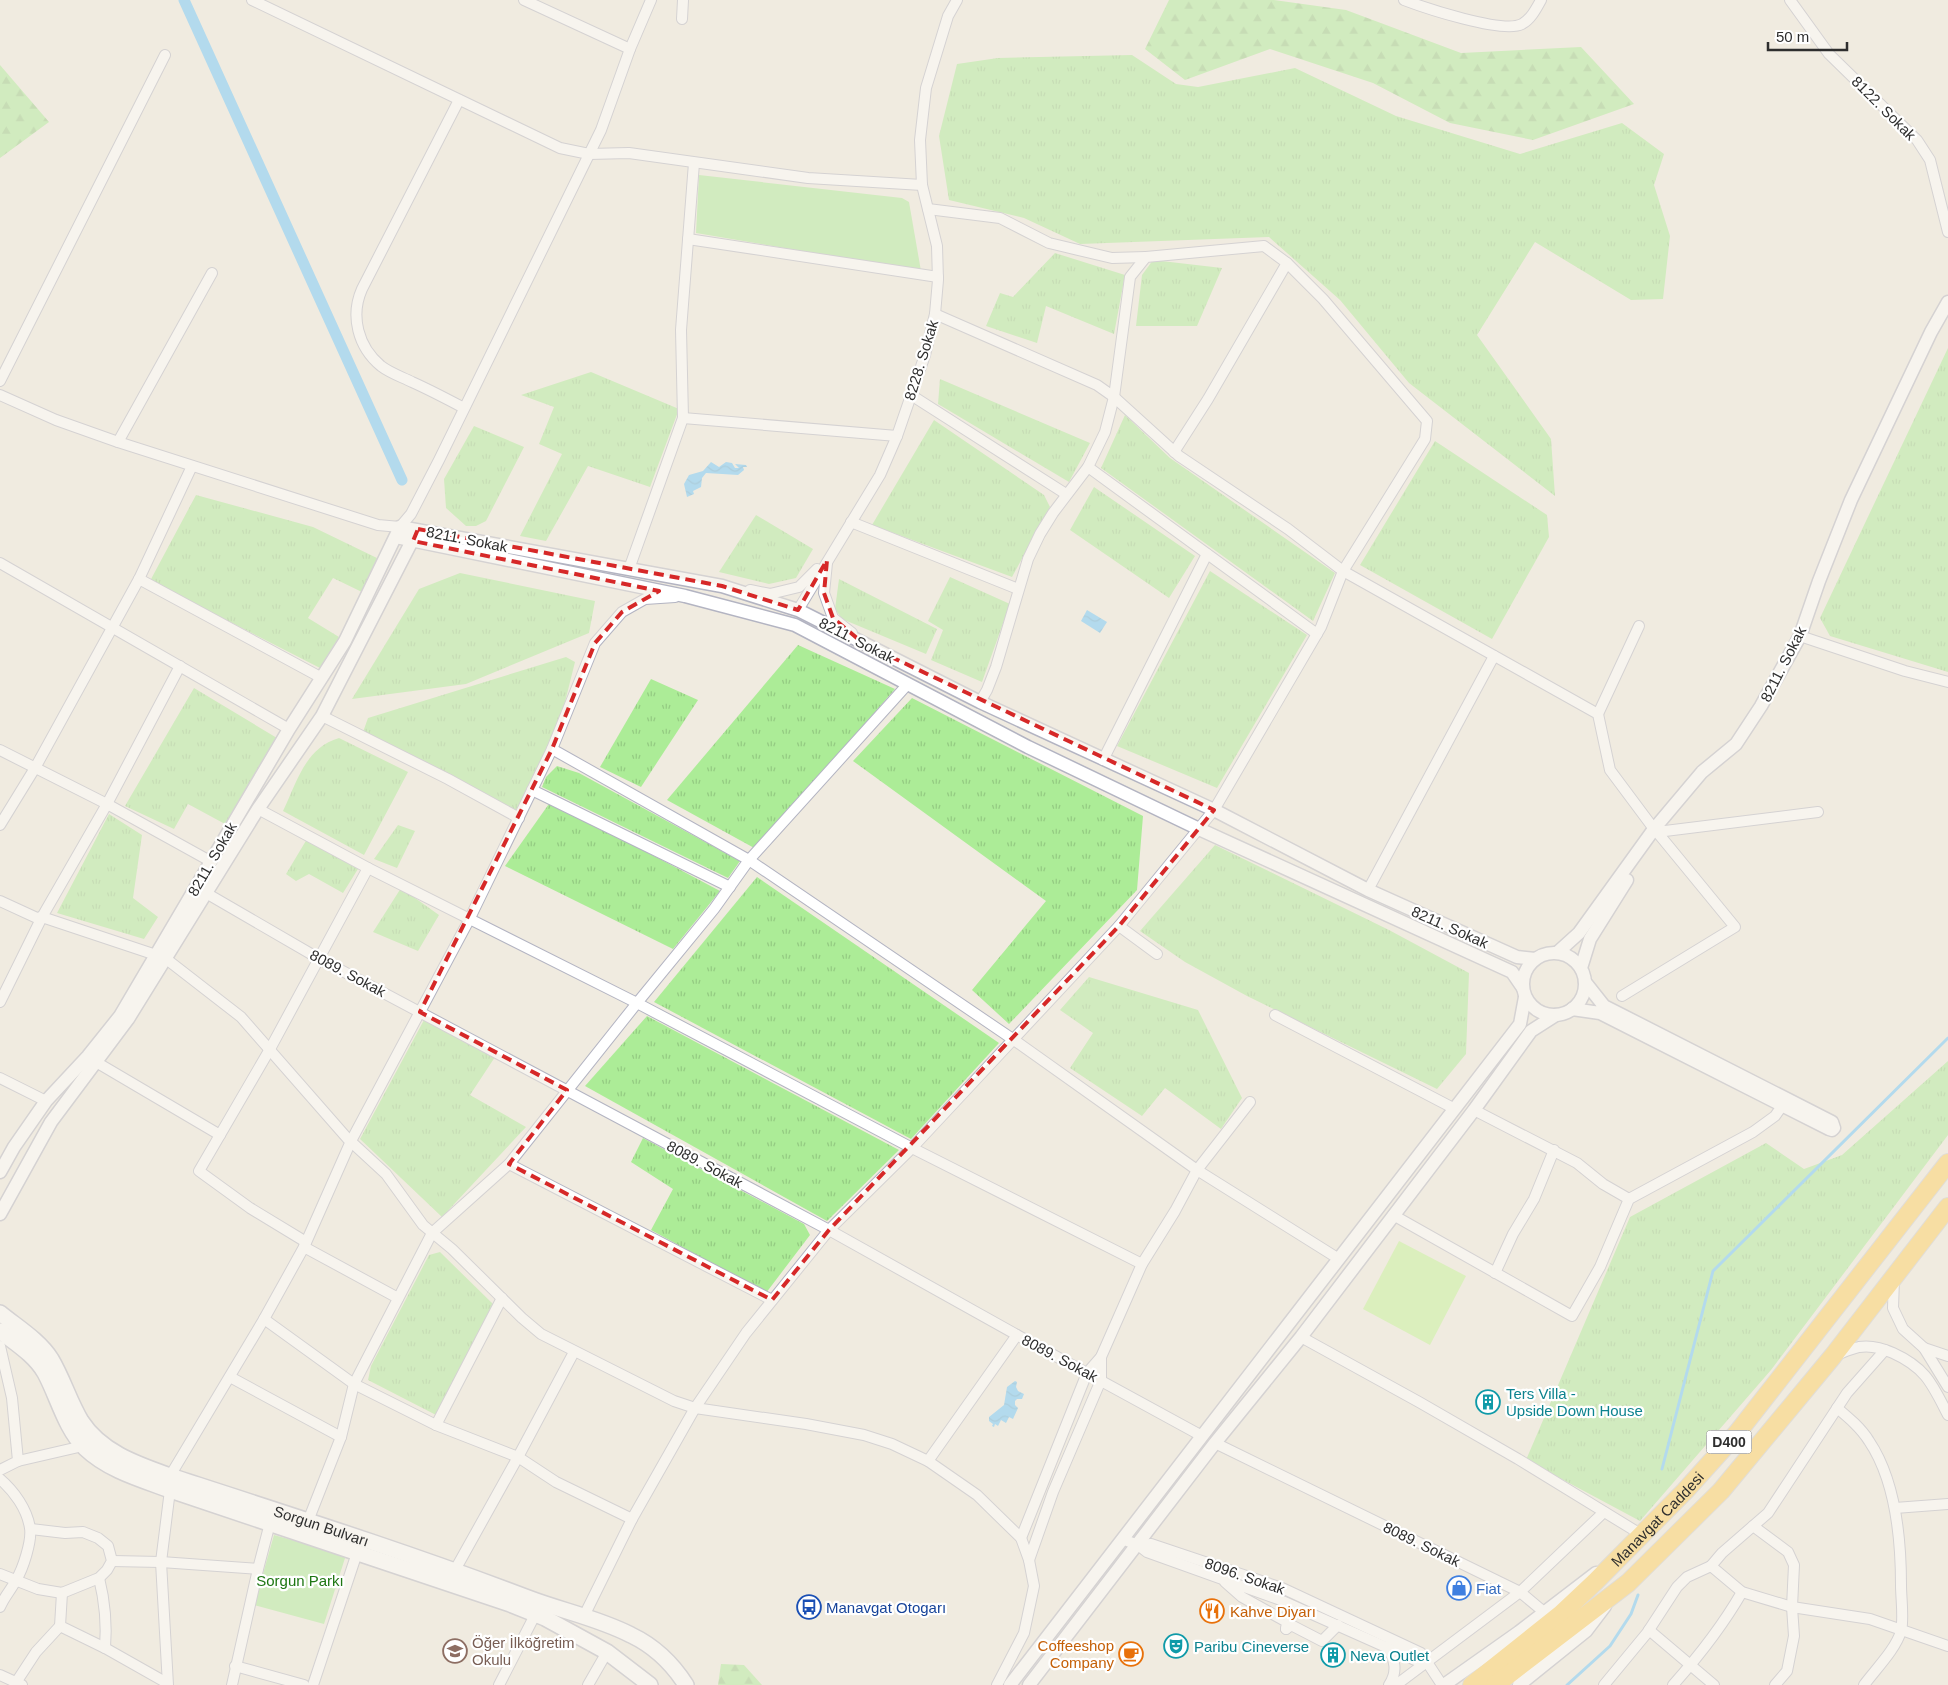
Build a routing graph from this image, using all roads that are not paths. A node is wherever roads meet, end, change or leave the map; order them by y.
1 (252, 0) edge
2 (524, 0) edge
3 (651, 0) edge
4 (683, 0) edge
5 (957, 0) edge
6 (1404, 0) edge
7 (1541, 0) edge
8 (1790, 0) edge
9 (682, 19) dead end
10 (630, 49) junction
11 (165, 55) dead end
12 (459, 100) junction
13 (589, 154) junction
14 (694, 163) junction
15 (922, 185) junction
16 (928, 209) junction
17 (1948, 232) edge
18 (688, 239) junction
19 (1146, 257) junction
20 (1287, 263) junction
21 (212, 273) dead end
22 (938, 277) junction
23 (1948, 302) edge
24 (935, 314) junction
25 (0, 381) edge
26 (0, 395) edge
27 (911, 395) junction
28 (1114, 397) junction
29 (464, 408) junction
30 (683, 418) junction
31 (897, 436) junction
32 (118, 442) junction
33 (1174, 452) junction
34 (192, 466) junction
35 (1088, 467) junction
36 (1066, 494) junction
37 (411, 514) junction
38 (851, 522) junction
39 (418, 529) junction
40 (398, 532) junction
41 (412, 541) junction
42 (1207, 554) junction
43 (827, 560) junction
44 (0, 563) edge
45 (629, 569) junction
46 (1343, 571) junction
47 (139, 579) junction
48 (722, 586) junction
49 (1018, 589) junction
50 (685, 596) junction
51 (798, 610) junction
52 (1639, 626) dead end
53 (112, 627) junction
54 (1317, 634) junction
55 (1800, 636) junction
56 (864, 644) junction
57 (1494, 656) junction
58 (180, 666) junction
59 (322, 678) junction
60 (1948, 682) edge
61 (907, 685) junction
62 (980, 702) junction
63 (1598, 714) junction
64 (322, 716) junction
65 (289, 729) junction
66 (552, 749) junction
67 (0, 750) edge
68 (1103, 760) junction
69 (35, 768) junction
70 (532, 790) junction
71 (107, 804) junction
72 (258, 809) junction
73 (1214, 810) junction
74 (1818, 812) dead end
75 (519, 818) junction
76 (0, 826) edge
77 (1199, 829) junction
78 (1656, 830) junction
79 (749, 860) junction
80 (210, 861) junction
81 (368, 868) junction
82 (730, 887) junction
83 (1368, 890) junction
84 (206, 892) junction
85 (0, 901) edge
86 (42, 917) junction
87 (469, 920) junction
88 (1119, 926) junction
89 (1558, 952) junction
90 (1157, 954) dead end
91 (160, 956) junction
92 (318, 958) junction
93 (1535, 959) junction
94 (1581, 968) junction
95 (1585, 982) junction
96 (1524, 992) junction
97 (1622, 996) dead end
98 (0, 1002) edge
99 (637, 1002) junction
100 (1572, 1009) junction
101 (420, 1012) junction
102 (1275, 1015) dead end
103 (1556, 1015) junction
104 (1014, 1040) junction
105 (270, 1049) junction
106 (96, 1062) junction
107 (0, 1078) edge
108 (566, 1090) junction
109 (46, 1101) junction
110 (1250, 1102) dead end
111 (1782, 1106) junction
112 (1455, 1109) junction
113 (1474, 1110) junction
114 (220, 1135) junction
115 (351, 1141) junction
116 (912, 1148) junction
117 (1554, 1150) junction
118 (509, 1164) junction
119 (1948, 1164) edge
120 (1197, 1170) junction
121 (0, 1172) edge
122 (1629, 1199) junction
123 (1948, 1207) edge
124 (0, 1214) edge
125 (1393, 1215) junction
126 (829, 1230) junction
127 (432, 1233) junction
128 (305, 1244) junction
129 (1339, 1259) junction
130 (1142, 1264) junction
131 (1495, 1273) junction
132 (1894, 1277) junction
133 (398, 1298) junction
134 (502, 1298) junction
135 (772, 1300) junction
136 (0, 1314) edge
137 (264, 1320) junction
138 (0, 1331) edge
139 (1017, 1335) junction
140 (1301, 1337) junction
141 (0, 1346) edge
142 (1924, 1348) junction
143 (1885, 1350) junction
144 (574, 1352) junction
145 (1833, 1356) junction
146 (1948, 1356) edge
147 (1100, 1357) junction
148 (1087, 1373) junction
149 (230, 1376) junction
150 (1101, 1380) junction
151 (354, 1384) junction
152 (1948, 1387) edge
153 (695, 1408) junction
154 (1838, 1408) junction
155 (1948, 1416) edge
156 (436, 1425) junction
157 (1202, 1436) junction
158 (341, 1437) junction
159 (1215, 1443) junction
160 (83, 1446) junction
161 (518, 1457) junction
162 (18, 1461) junction
163 (928, 1461) junction
164 (0, 1470) edge
165 (0, 1479) edge
166 (170, 1483) junction
167 (1948, 1504) edge
168 (1895, 1508) junction
169 (1604, 1512) junction
170 (632, 1520) junction
171 (308, 1521) junction
172 (270, 1523) junction
173 (1754, 1526) junction
174 (31, 1529) junction
175 (1642, 1535) junction
176 (1021, 1538) junction
177 (1122, 1539) junction
178 (1138, 1545) junction
179 (357, 1552) junction
180 (1029, 1560) junction
181 (1617, 1560) junction
182 (112, 1561) junction
183 (161, 1562) junction
184 (1710, 1566) junction
185 (258, 1569) junction
186 (455, 1570) junction
187 (0, 1574) edge
188 (99, 1578) junction
189 (1220, 1578) junction
190 (17, 1580) junction
191 (1520, 1592) junction
192 (1742, 1592) junction
193 (62, 1593) junction
194 (1612, 1596) junction
195 (0, 1607) edge
196 (1792, 1607) junction
197 (1544, 1612) junction
198 (536, 1615) junction
199 (584, 1616) junction
200 (1338, 1625) junction
201 (60, 1626) junction
202 (613, 1627) junction
203 (1649, 1630) junction
204 (1901, 1630) junction
205 (1948, 1646) edge
206 (1388, 1647) junction
207 (106, 1648) junction
208 (607, 1652) junction
209 (1427, 1662) junction
210 (235, 1666) junction
211 (1690, 1666) junction
212 (0, 1675) edge
213 (674, 1678) edge
214 (20, 1683) edge
215 (167, 1684) edge
216 (232, 1685) edge
217 (304, 1685) edge
218 (313, 1685) edge
219 (498, 1685) edge
220 (588, 1685) edge
221 (650, 1685) edge
222 (686, 1685) edge
223 (997, 1685) edge
224 (1010, 1685) edge
225 (1029, 1685) edge
226 (1389, 1685) edge
227 (1396, 1685) edge
228 (1443, 1685) edge
229 (1472, 1685) edge
230 (1495, 1685) edge
231 (1519, 1685) edge
232 (1604, 1685) edge
233 (1673, 1685) edge
234 (1714, 1685) edge
235 (1775, 1685) edge
236 (1864, 1685) edge

1 - 12 street
2 - 10 street
3 - 10 street
4 - 9 street
5 - 15 street, 8228. Sokak
6 - 7 street
8 - 17 street, 8122. Sokak
10 - 13 street
11 - 25 street
12 - 13 street
12 - 29 street
13 - 14 street
13 - 29 street
14 - 15 street
14 - 18 street
15 - 16 street, 8228. Sokak
16 - 19 street
16 - 22 street, 8228. Sokak
18 - 22 street
18 - 30 street
19 - 20 street
19 - 28 street
20 - 33 street
20 - 46 street
21 - 32 street
22 - 24 street, 8228. Sokak
23 - 55 street, 8211. Sokak
24 - 27 street, 8228. Sokak
24 - 28 street
26 - 32 street
27 - 31 street, 8228. Sokak
27 - 36 street
28 - 33 street
28 - 35 street
29 - 37 street
30 - 31 street
30 - 45 street
31 - 38 street, 8228. Sokak
32 - 34 street
33 - 46 street
34 - 40 street
34 - 47 street
35 - 36 street
35 - 42 street
36 - 49 street
37 - 39 street
37 - 40 street
38 - 43 street, 8228. Sokak
38 - 49 street
39 - 40 street, 8211. Sokak
39 - 41 street
39 - 45 street, 8211. Sokak
40 - 41 street
40 - 59 street, 8211. Sokak
41 - 50 street
41 - 64 street
42 - 54 street
42 - 68 street
43 - 48 street
43 - 51 street, 8228. Sokak
43 - 56 street
44 - 53 street
45 - 48 street, 8211. Sokak
46 - 54 street
46 - 57 street
47 - 53 street
47 - 59 street
48 - 51 street, 8211. Sokak
49 - 62 street
50 - 61 street
50 - 66 street
51 - 56 street, 8211. Sokak
52 - 63 street
53 - 58 street
53 - 69 street
54 - 73 street
55 - 60 street
55 - 78 street, 8211. Sokak
56 - 62 street, 8211. Sokak
57 - 63 street
57 - 83 street
58 - 65 street
58 - 71 street
59 - 65 street, 8211. Sokak
61 - 77 street
61 - 79 street
62 - 68 street, 8211. Sokak
63 - 78 street
64 - 72 street
64 - 75 street
65 - 80 street, 8211. Sokak
66 - 70 street
66 - 79 street
67 - 69 street
68 - 73 street, 8211. Sokak
69 - 71 street
69 - 76 street
70 - 75 street
70 - 82 street
71 - 80 street
71 - 86 street
72 - 81 street
72 - 84 street
73 - 77 street
73 - 83 street, 8211. Sokak
74 - 78 street
75 - 87 street
77 - 88 street
77 - 96 street
78 - 89 street, 8211. Sokak
78 - 94 street
78 - 97 street
79 - 82 street
79 - 104 street
80 - 91 street, 8211. Sokak
81 - 87 street
81 - 92 street
82 - 99 street
83 - 93 street, 8211. Sokak
84 - 91 street
84 - 92 street, 8089. Sokak
85 - 86 street
86 - 91 street
86 - 98 street
87 - 99 street
87 - 101 street
88 - 90 street
88 - 104 street
89 - 93 street
89 - 94 street
91 - 105 street
91 - 106 street
91 - 109 street, 8211. Sokak
92 - 101 street, 8089. Sokak
92 - 105 street
93 - 96 street
94 - 95 street
95 - 100 street
95 - 111 street
96 - 103 street
96 - 112 street
99 - 108 street
99 - 116 street
100 - 103 street
100 - 111 street
101 - 108 street, 8089. Sokak
101 - 115 street
102 - 112 street
103 - 113 street
104 - 116 street
104 - 120 street
105 - 114 street
105 - 115 street
106 - 114 street
106 - 124 street
107 - 109 street
108 - 118 street
108 - 126 street, 8089. Sokak
109 - 121 street, 8211. Sokak
110 - 120 street
111 - 122 street
112 - 129 street
113 - 117 street
113 - 125 street
114 - 128 street
115 - 127 street
115 - 128 street
116 - 126 street
116 - 130 street
117 - 122 street
117 - 131 street
118 - 127 street
118 - 135 street
119 - 175 highway, Manavgat Caddesi / D400
120 - 129 street
120 - 130 street
122 - 131 street
123 - 132 highway, Manavgat Caddesi / D400
125 - 131 street
125 - 140 street
126 - 135 street
126 - 139 street, 8089. Sokak
127 - 133 street
127 - 134 street
128 - 133 street
128 - 137 street
129 - 157 street
130 - 147 street
132 - 142 street
132 - 145 highway, Manavgat Caddesi / D400
133 - 151 street
134 - 144 street
134 - 156 street
135 - 153 street
136 - 166 main road, Sorgun Bulvarı
137 - 149 street
137 - 151 street
138 - 160 main road, Sorgun Bulvarı
139 - 148 street, 8089. Sokak
139 - 163 street
140 - 159 street
140 - 169 street
141 - 162 street
142 - 146 street
142 - 152 street
143 - 145 street
143 - 154 street
143 - 155 street
144 - 153 street
144 - 161 street
145 - 194 highway, Manavgat Caddesi / D400
147 - 148 street
147 - 150 street
148 - 150 street, 8089. Sokak
148 - 176 street
149 - 158 street
149 - 166 street
150 - 157 street, 8089. Sokak
150 - 180 street
151 - 156 street
151 - 158 street
153 - 163 street
153 - 170 street
154 - 168 street
154 - 173 street
156 - 161 street
157 - 177 street
158 - 171 street
159 - 178 street
159 - 191 street, 8089. Sokak
160 - 162 street
160 - 166 main road, Sorgun Bulvarı
161 - 170 street
161 - 186 street
162 - 164 street
163 - 176 street
165 - 174 street
166 - 171 main road, Sorgun Bulvarı
166 - 172 main road, Sorgun Bulvarı
166 - 183 street
167 - 168 street
168 - 204 street
169 - 175 street
169 - 191 street
170 - 199 street
171 - 186 main road, Sorgun Bulvarı
172 - 179 main road, Sorgun Bulvarı
172 - 185 street
173 - 184 street
173 - 196 street
174 - 182 street
174 - 190 street
175 - 181 highway, Manavgat Caddesi / D400
176 - 180 street
177 - 178 street, 8096. Sokak
177 - 224 street
178 - 189 street, 8096. Sokak
178 - 209 street, 8096. Sokak
178 - 225 street
179 - 198 main road, Sorgun Bulvarı
179 - 218 street
180 - 223 street
181 - 197 street
181 - 229 highway, Manavgat Caddesi / D400
182 - 183 street
182 - 188 street
183 - 185 street
183 - 215 street
184 - 192 street
184 - 203 street
185 - 210 street
186 - 199 main road, Sorgun Bulvarı
187 - 190 street
188 - 193 street
188 - 207 street
189 - 200 street, 8096. Sokak
189 - 200 street
190 - 193 street
190 - 195 street
191 - 197 street, 8089. Sokak
191 - 209 street
192 - 196 street
192 - 211 street
193 - 201 street
194 - 230 highway, Manavgat Caddesi / D400
194 - 231 street
196 - 204 street
196 - 235 street
197 - 228 street
198 - 208 main road, Sorgun Bulvarı
198 - 219 street
199 - 202 main road, Sorgun Bulvarı
200 - 206 street, 8096. Sokak
201 - 207 street
201 - 214 street
202 - 208 main road
202 - 213 main road, Sorgun Bulvarı
203 - 211 street
203 - 232 street
204 - 205 street
204 - 236 street
206 - 209 street, 8096. Sokak
206 - 226 street
207 - 215 street
208 - 220 street
208 - 221 main road, Sorgun Bulvarı
209 - 227 street
209 - 228 street, 8096. Sokak
210 - 216 street
210 - 217 street
211 - 233 street
211 - 234 street
212 - 214 street
213 - 222 main road, Sorgun Bulvarı

